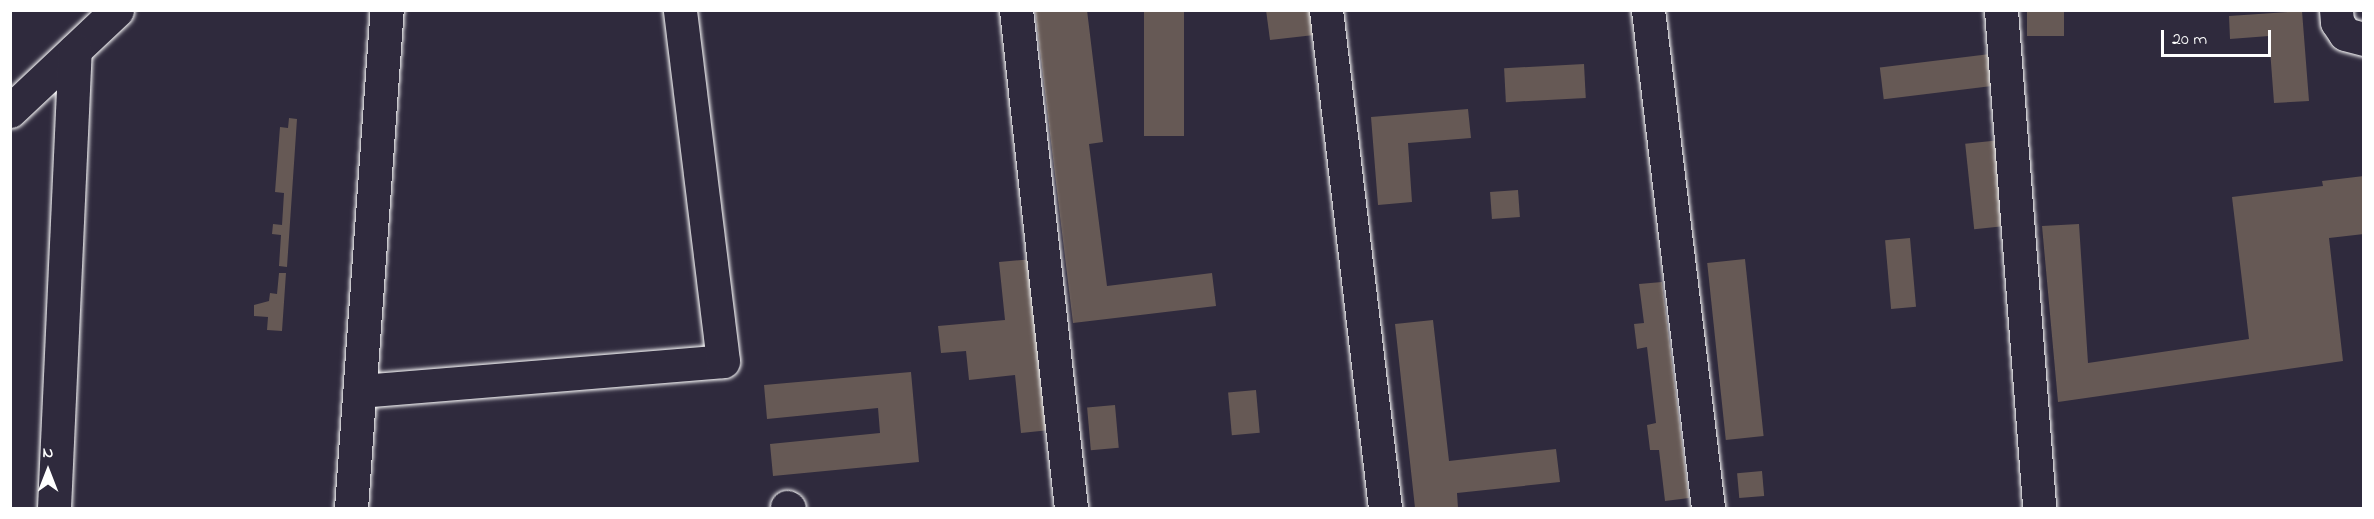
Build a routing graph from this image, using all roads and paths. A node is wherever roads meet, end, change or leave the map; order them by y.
1 (117, 10) edge
2 (387, 10) edge
3 (680, 10) edge
4 (1016, 10) edge
5 (1326, 10) edge
6 (1648, 10) edge
7 (2001, 10) edge
8 (2336, 10) edge
9 (2364, 39) edge
10 (75, 50) junction
11 (10, 111) edge
12 (360, 391) junction
13 (54, 508) edge
14 (351, 508) edge
15 (1071, 508) edge
16 (1385, 508) edge
17 (1708, 508) edge
18 (2039, 508) edge

1 - 10 street
2 - 12 street
3 - 12 street
4 - 15 street
5 - 16 street
6 - 17 street
7 - 18 street
8 - 9 street
10 - 11 street
10 - 13 street
12 - 14 street

